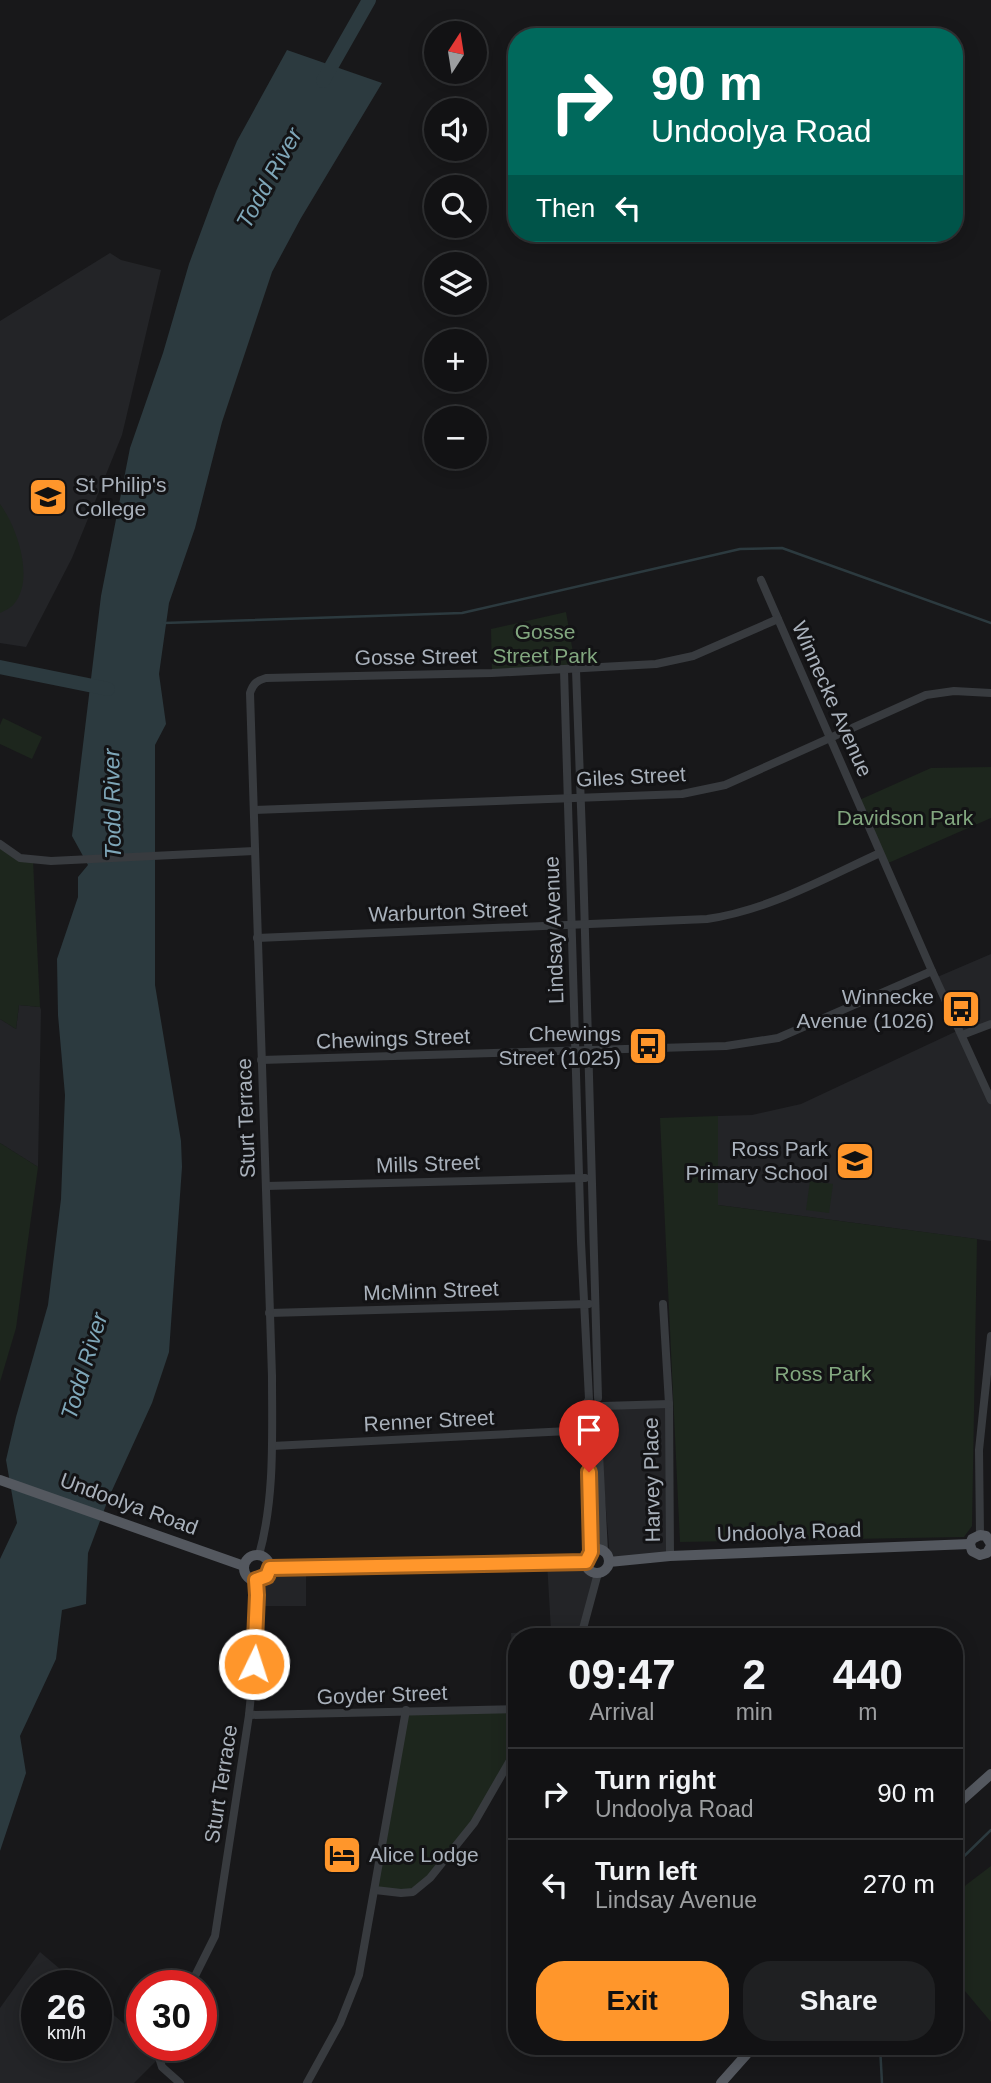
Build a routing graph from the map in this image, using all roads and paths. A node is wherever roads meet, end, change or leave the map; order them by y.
1 (761, 580) dead end
2 (778, 619) junction
3 (564, 670) junction
4 (576, 670) junction
5 (257, 681) joint
6 (991, 693) edge
7 (832, 738) junction
8 (567, 798) junction
9 (580, 798) junction
10 (254, 810) junction
11 (0, 844) edge
12 (254, 851) junction
13 (880, 853) junction
14 (572, 924) junction
15 (585, 924) junction
16 (257, 938) junction
17 (932, 971) junction
18 (991, 1024) edge
19 (962, 1035) junction
20 (577, 1051) junction
21 (589, 1051) junction
22 (261, 1060) junction
23 (991, 1100) edge
24 (580, 1178) junction
25 (592, 1178) junction
26 (266, 1186) junction
27 (584, 1304) junction
28 (663, 1304) dead end
29 (595, 1305) junction
30 (269, 1313) junction
31 (991, 1336) edge
32 (988, 1382) edge
33 (597, 1401) junction
34 (669, 1404) junction
35 (594, 1415) junction
36 (589, 1430) junction
37 (272, 1446) junction
38 (0, 1480) edge
39 (980, 1535) junction
40 (970, 1544) junction
41 (991, 1545) edge
42 (258, 1555) junction
43 (670, 1556) junction
44 (588, 1557) junction
45 (607, 1557) junction
46 (244, 1566) junction
47 (270, 1568) junction
48 (598, 1573) junction
49 (256, 1580) junction
50 (583, 1628) edge
51 (508, 1709) edge
52 (406, 1710) junction
53 (249, 1715) junction
54 (508, 1764) edge
55 (991, 1774) edge
56 (963, 1799) edge
57 (375, 1890) junction
58 (198, 1970) edge
59 (746, 2055) edge
60 (160, 2061) edge
61 (180, 2083) edge
62 (307, 2083) edge
63 (721, 2083) edge

1 - 2 street, Winnecke Avenue
2 - 4 street, Gosse Street
2 - 7 street, Winnecke Avenue
3 - 4 street, Gosse Street
3 - 5 street, Gosse Street
3 - 8 street, Lindsay Avenue
4 - 9 street, Lindsay Avenue
5 - 10 street, Sturt Terrace
6 - 7 street, Giles Street
7 - 9 street, Giles Street
7 - 13 street, Winnecke Avenue
8 - 9 street, Giles Street
8 - 10 street, Giles Street
8 - 14 street, Lindsay Avenue
9 - 15 street, Lindsay Avenue
10 - 12 street, Sturt Terrace
11 - 12 street
12 - 16 street, Sturt Terrace
13 - 15 street, Warburton Street
13 - 17 street, Winnecke Avenue
14 - 15 street, Warburton Street
14 - 16 street, Warburton Street
14 - 20 street, Lindsay Avenue
15 - 21 street, Lindsay Avenue
16 - 22 street, Sturt Terrace
17 - 19 street, Winnecke Avenue
17 - 21 street, Chewings Street
18 - 19 street
19 - 23 street, Winnecke Avenue
20 - 21 street, Chewings Street
20 - 22 street, Chewings Street
20 - 24 street, Lindsay Avenue
21 - 25 street, Lindsay Avenue
22 - 26 street, Sturt Terrace
24 - 25 street, Mills Street
24 - 26 street, Mills Street
24 - 27 street, Lindsay Avenue
25 - 29 street, Lindsay Avenue
26 - 30 street, Sturt Terrace
27 - 29 street, McMinn Street
27 - 30 street, McMinn Street
27 - 33 street, Lindsay Avenue
28 - 34 street, Harvey Place
29 - 33 street, Lindsay Avenue
30 - 37 street, Sturt Terrace
31 - 32 street
32 - 39 street
33 - 34 street, Harvey Place
33 - 35 street
33 - 35 street
34 - 43 street, Harvey Place
35 - 36 street
35 - 45 street
36 - 37 street, Renner Street
36 - 44 street
37 - 42 street, Sturt Terrace
38 - 46 main road, Undoolya Road
39 - 40 main road
39 - 41 main road
40 - 41 main road
40 - 43 main road, Undoolya Road
42 - 46 main road
42 - 47 main road
43 - 45 main road, Undoolya Road
44 - 45 main road
44 - 47 main road
44 - 48 main road
45 - 48 main road
46 - 49 main road
47 - 49 main road
48 - 50 street
49 - 53 street, Sturt Terrace
51 - 52 street, Goyder Street
52 - 53 street, Goyder Street
52 - 57 street
53 - 58 street, Sturt Terrace
54 - 57 street
55 - 56 main road
57 - 62 street
59 - 63 main road
60 - 61 street

